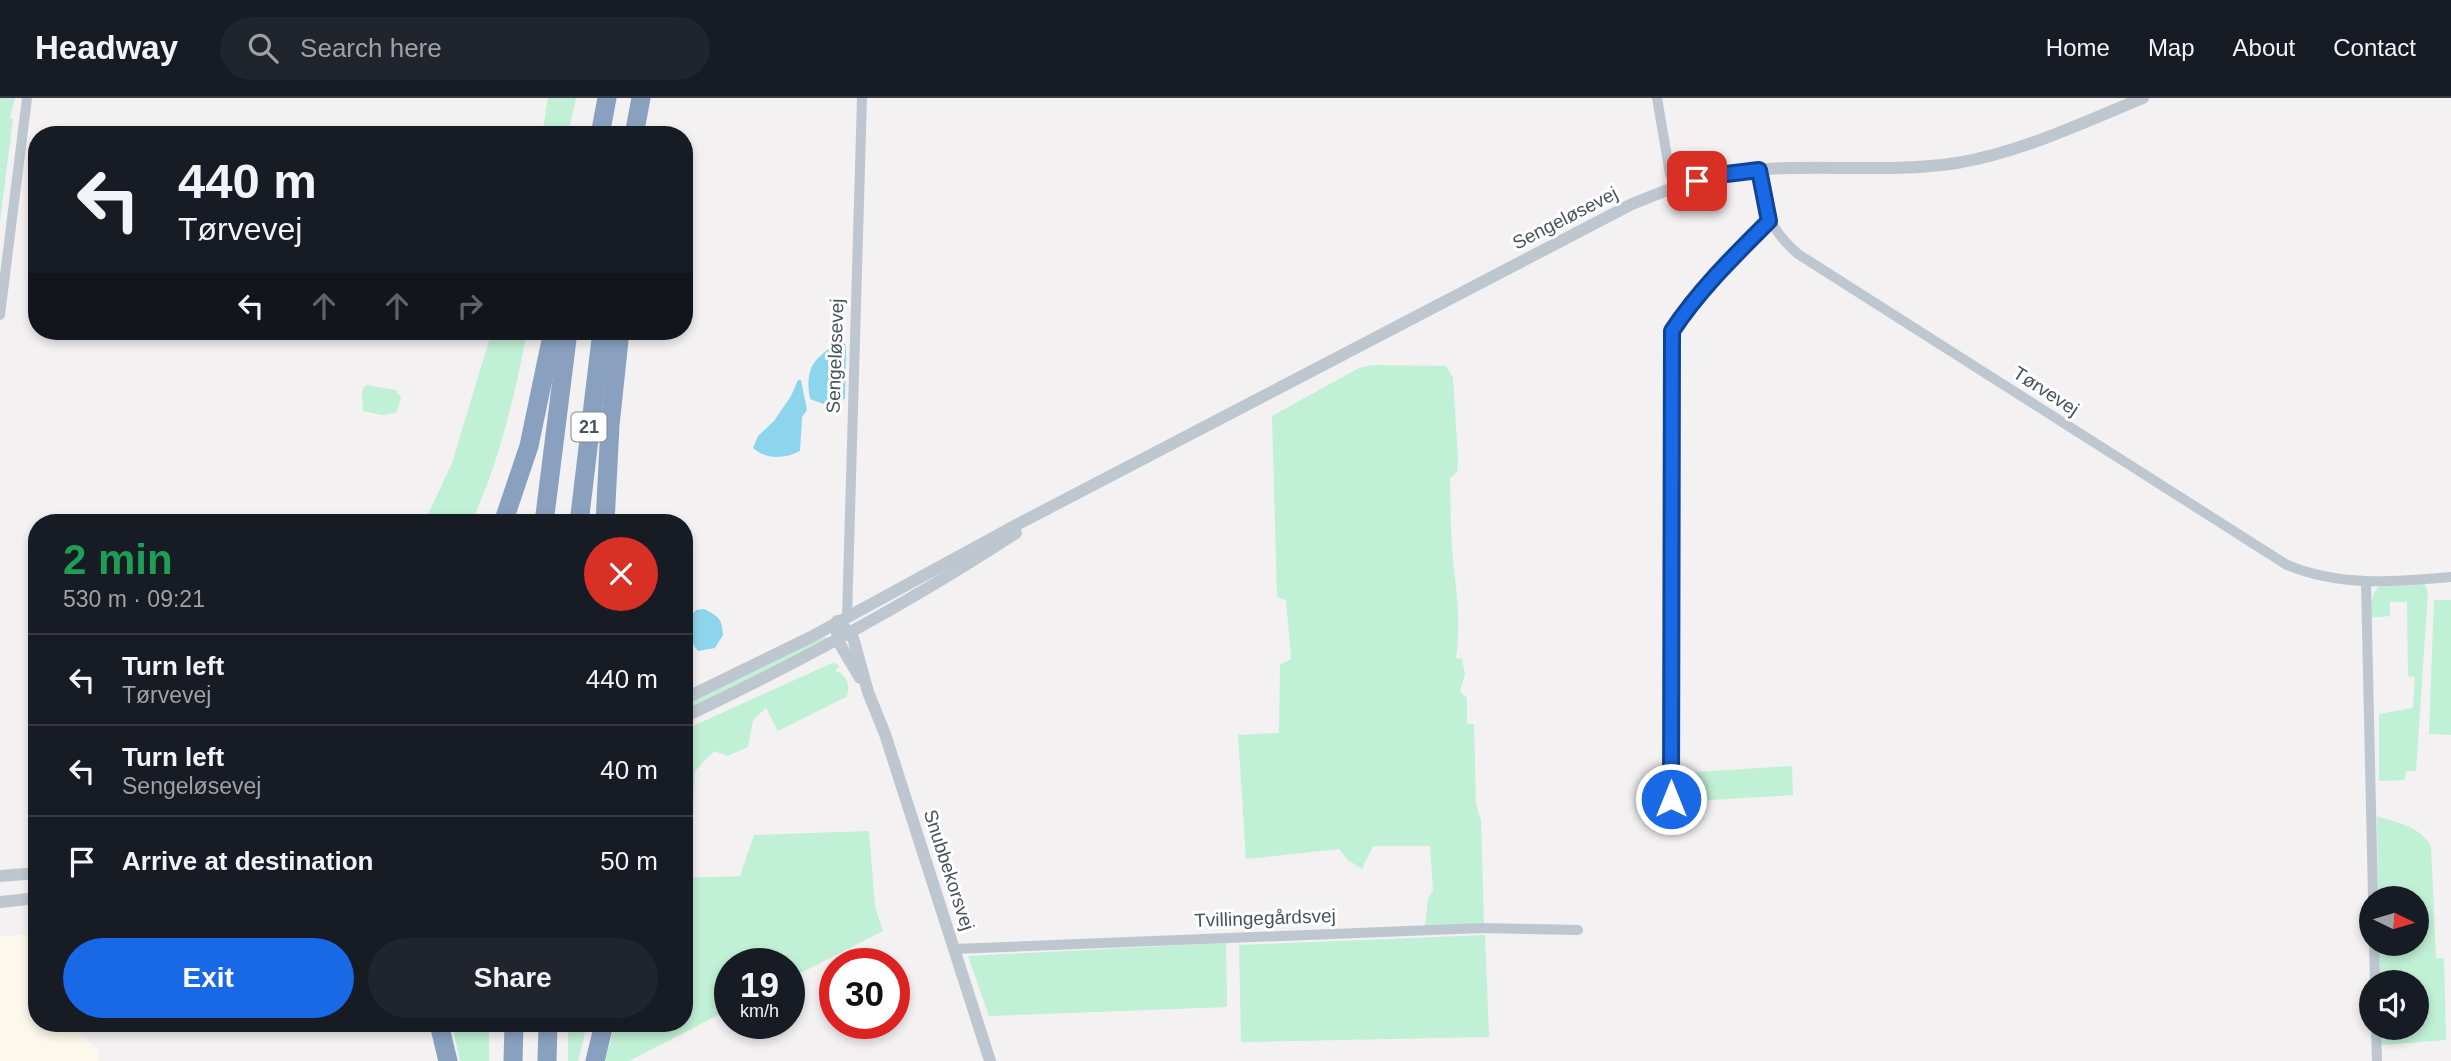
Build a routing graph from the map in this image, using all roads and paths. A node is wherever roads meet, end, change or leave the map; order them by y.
1 (27, 98) edge
2 (607, 98) edge
3 (862, 98) edge
4 (1657, 98) edge
5 (2143, 98) edge
6 (640, 104) edge
7 (602, 126) edge
8 (638, 126) edge
9 (1759, 170) junction
10 (1676, 186) junction
11 (1769, 221) junction
12 (0, 315) edge
13 (551, 340) edge
14 (567, 340) edge
15 (601, 340) edge
16 (619, 340) edge
17 (1048, 511) junction
18 (506, 514) edge
19 (545, 514) edge
20 (580, 514) edge
21 (606, 514) edge
22 (2451, 577) edge
23 (2365, 583) junction
24 (842, 619) junction
25 (851, 634) junction
26 (838, 640) junction
27 (868, 692) junction
28 (693, 694) edge
29 (693, 712) edge
30 (1671, 799) dead end
31 (28, 874) edge
32 (0, 876) edge
33 (2373, 886) edge
34 (28, 899) edge
35 (0, 902) edge
36 (1578, 930) dead end
37 (954, 949) junction
38 (441, 1032) edge
39 (514, 1032) edge
40 (548, 1032) edge
41 (602, 1032) edge
42 (2376, 1040) edge
43 (448, 1061) edge
44 (513, 1061) edge
45 (547, 1061) edge
46 (595, 1061) edge
47 (990, 1061) edge
48 (2377, 1061) edge

1 - 12 street
2 - 7 highway
3 - 24 street, Sengeløsevej
4 - 10 street
5 - 9 street, Sengeløsevej
6 - 8 highway
9 - 10 street, Sengeløsevej
9 - 11 street, Tørvevej
10 - 17 street, Sengeløsevej
11 - 23 street, Tørvevej
11 - 30 street
13 - 18 highway
14 - 19 highway, 21
15 - 20 highway, 21
16 - 21 highway
17 - 24 street, Sengeløsevej
17 - 25 street, Sengeløsevej
22 - 23 street, Tørvevej
23 - 33 street
24 - 25 street
24 - 26 street, Snubbekorsvej
24 - 28 street
25 - 26 street, Sengeløsevej
25 - 27 street, Snubbekorsvej
26 - 27 street, Snubbekorsvej
26 - 29 street, Sengeløsevej
27 - 37 street, Snubbekorsvej
31 - 32 street
34 - 35 street
36 - 37 street, Tvillingegårdsvej
37 - 47 street, Snubbekorsvej
38 - 43 highway
39 - 44 highway
40 - 45 highway
41 - 46 highway
42 - 48 street

